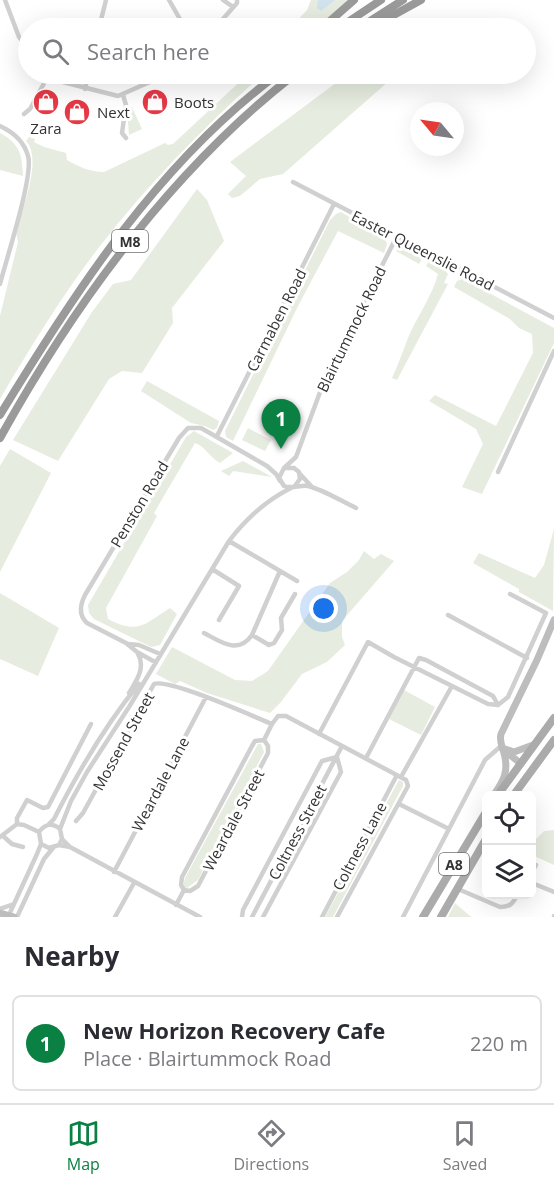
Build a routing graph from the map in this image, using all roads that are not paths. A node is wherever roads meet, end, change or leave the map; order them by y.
1 (5, 0) edge
2 (106, 0) edge
3 (169, 0) edge
4 (223, 0) edge
5 (354, 0) edge
6 (381, 0) edge
7 (403, 0) edge
8 (421, 0) edge
9 (236, 3) edge
10 (102, 18) edge
11 (179, 18) edge
12 (223, 18) edge
13 (333, 18) edge
14 (354, 18) edge
15 (375, 18) edge
16 (388, 18) edge
17 (18, 34) edge
18 (42, 84) edge
19 (68, 84) edge
20 (86, 84) edge
21 (147, 84) edge
22 (264, 84) edge
23 (283, 84) edge
24 (261, 86) joint
25 (85, 89) junction
26 (123, 95) junction
27 (24, 114) dead end
28 (0, 126) edge
29 (126, 138) dead end
30 (293, 182) dead end
31 (334, 204) junction
32 (398, 236) junction
33 (0, 284) edge
34 (554, 318) edge
35 (554, 351) edge
36 (0, 415) edge
37 (217, 436) junction
38 (0, 438) edge
39 (296, 458) junction
40 (267, 466) junction
41 (284, 469) junction
42 (498, 472) dead end
43 (299, 473) junction
44 (280, 482) junction
45 (292, 487) junction
46 (312, 488) junction
47 (271, 500) junction
48 (356, 508) dead end
49 (229, 541) junction
50 (212, 569) junction
51 (280, 571) junction
52 (297, 581) dead end
53 (295, 594) dead end
54 (510, 594) dead end
55 (448, 615) dead end
56 (219, 620) dead end
57 (554, 620) edge
58 (204, 633) dead end
59 (252, 635) junction
60 (126, 643) junction
61 (137, 652) junction
62 (160, 654) junction
63 (527, 658) junction
64 (155, 662) junction
65 (413, 666) junction
66 (147, 676) junction
67 (452, 686) junction
68 (206, 697) junction
69 (123, 704) junction
70 (498, 705) junction
71 (554, 718) edge
72 (91, 724) dead end
73 (272, 724) junction
74 (319, 734) junction
75 (264, 740) junction
76 (554, 740) edge
77 (533, 745) junction
78 (342, 747) junction
79 (502, 747) junction
80 (337, 757) junction
81 (366, 758) junction
82 (520, 763) junction
83 (530, 772) junction
84 (401, 777) junction
85 (497, 791) edge
86 (498, 791) edge
87 (516, 791) edge
88 (399, 804) junction
89 (482, 818) edge
90 (76, 821) dead end
91 (17, 824) junction
92 (48, 825) junction
93 (60, 829) junction
94 (449, 829) junction
95 (39, 832) junction
96 (1, 837) edge
97 (62, 839) junction
98 (41, 844) junction
99 (59, 845) junction
100 (483, 845) edge
101 (23, 847) dead end
102 (70, 847) junction
103 (53, 848) junction
104 (114, 872) junction
105 (444, 880) junction
106 (134, 883) junction
107 (536, 885) edge
108 (458, 888) junction
109 (184, 890) junction
110 (554, 892) edge
111 (482, 896) edge
112 (488, 899) edge
113 (515, 899) edge
114 (15, 903) junction
115 (176, 904) junction
116 (0, 911) edge
117 (12, 917) edge
118 (115, 917) edge
119 (200, 917) edge
120 (242, 917) edge
121 (252, 917) edge
122 (263, 917) edge
123 (322, 917) edge
124 (337, 917) edge
125 (403, 917) edge
126 (423, 917) edge
127 (441, 917) edge

1 - 17 street
2 - 10 street
3 - 11 street
4 - 9 street
5 - 13 highway
6 - 14 highway
7 - 15 highway
8 - 16 highway
9 - 12 street
18 - 27 street
19 - 25 street
20 - 25 street
21 - 26 street
22 - 24 highway, M8
23 - 38 highway, M8
24 - 36 highway, M8
25 - 26 street
26 - 29 street
28 - 33 street
30 - 31 street, Easter Queenslie Road
31 - 32 street, Easter Queenslie Road
31 - 37 street, Carmaben Road
32 - 34 street, Easter Queenslie Road
32 - 39 street, Blairtummock Road
35 - 42 street
37 - 40 street, Penston Road
37 - 60 street, Penston Road
39 - 41 street
39 - 43 street, Blairtummock Road
40 - 41 street
40 - 44 street
41 - 43 street
41 - 44 street
43 - 45 street
43 - 46 street
44 - 45 street
44 - 47 street
45 - 46 street
45 - 47 street
46 - 48 street
47 - 49 street
49 - 50 street
49 - 51 street
50 - 56 street
50 - 62 street
51 - 52 street
51 - 59 street
53 - 59 street
54 - 63 street
55 - 63 street
57 - 79 street
58 - 59 street
60 - 61 street, Penston Road
60 - 62 street, Penston Road
61 - 64 street, Penston Road
61 - 69 street
62 - 64 street
63 - 70 street
64 - 66 street
65 - 67 street
65 - 70 street
65 - 74 street
65 - 81 street
66 - 69 street
66 - 93 street
67 - 70 street
67 - 84 street, Coltness Lane
68 - 73 street, Mossend Street
68 - 90 street, Mossend Street
68 - 104 street, Weardale Lane
69 - 92 street
71 - 77 main road
72 - 91 street
73 - 74 street, Mossend Street
73 - 75 street, Weardale Street
74 - 78 street, Mossend Street
75 - 109 street, Weardale Street
75 - 109 street, Weardale Street
76 - 83 main road
77 - 79 street
77 - 82 main road
78 - 80 street, Coltness Street
78 - 81 street, Mossend Street
79 - 82 street
79 - 85 street
79 - 94 street
80 - 120 street
80 - 121 street, Coltness Street
80 - 122 street
81 - 84 street, Mossend Street
82 - 83 main road
82 - 86 main road
83 - 87 main road
84 - 88 street, Coltness Lane
84 - 123 street, Coltness Lane
88 - 94 street
88 - 124 street, Coltness Lane
89 - 105 main road, A8
91 - 95 street
91 - 96 street
92 - 93 street
92 - 95 street
93 - 97 street
94 - 125 street
95 - 98 street
96 - 101 street
97 - 99 street
97 - 102 street
98 - 103 street
98 - 114 street
99 - 102 street
99 - 103 street
100 - 108 main road, A8
102 - 104 street
103 - 117 street
104 - 106 street
105 - 108 main road
105 - 126 main road, A8
106 - 115 street
106 - 118 street
107 - 110 street
108 - 111 street
108 - 127 main road, A8
109 - 115 street, Weardale Street
112 - 113 street
114 - 116 street
114 - 117 street
115 - 119 street
116 - 117 street

